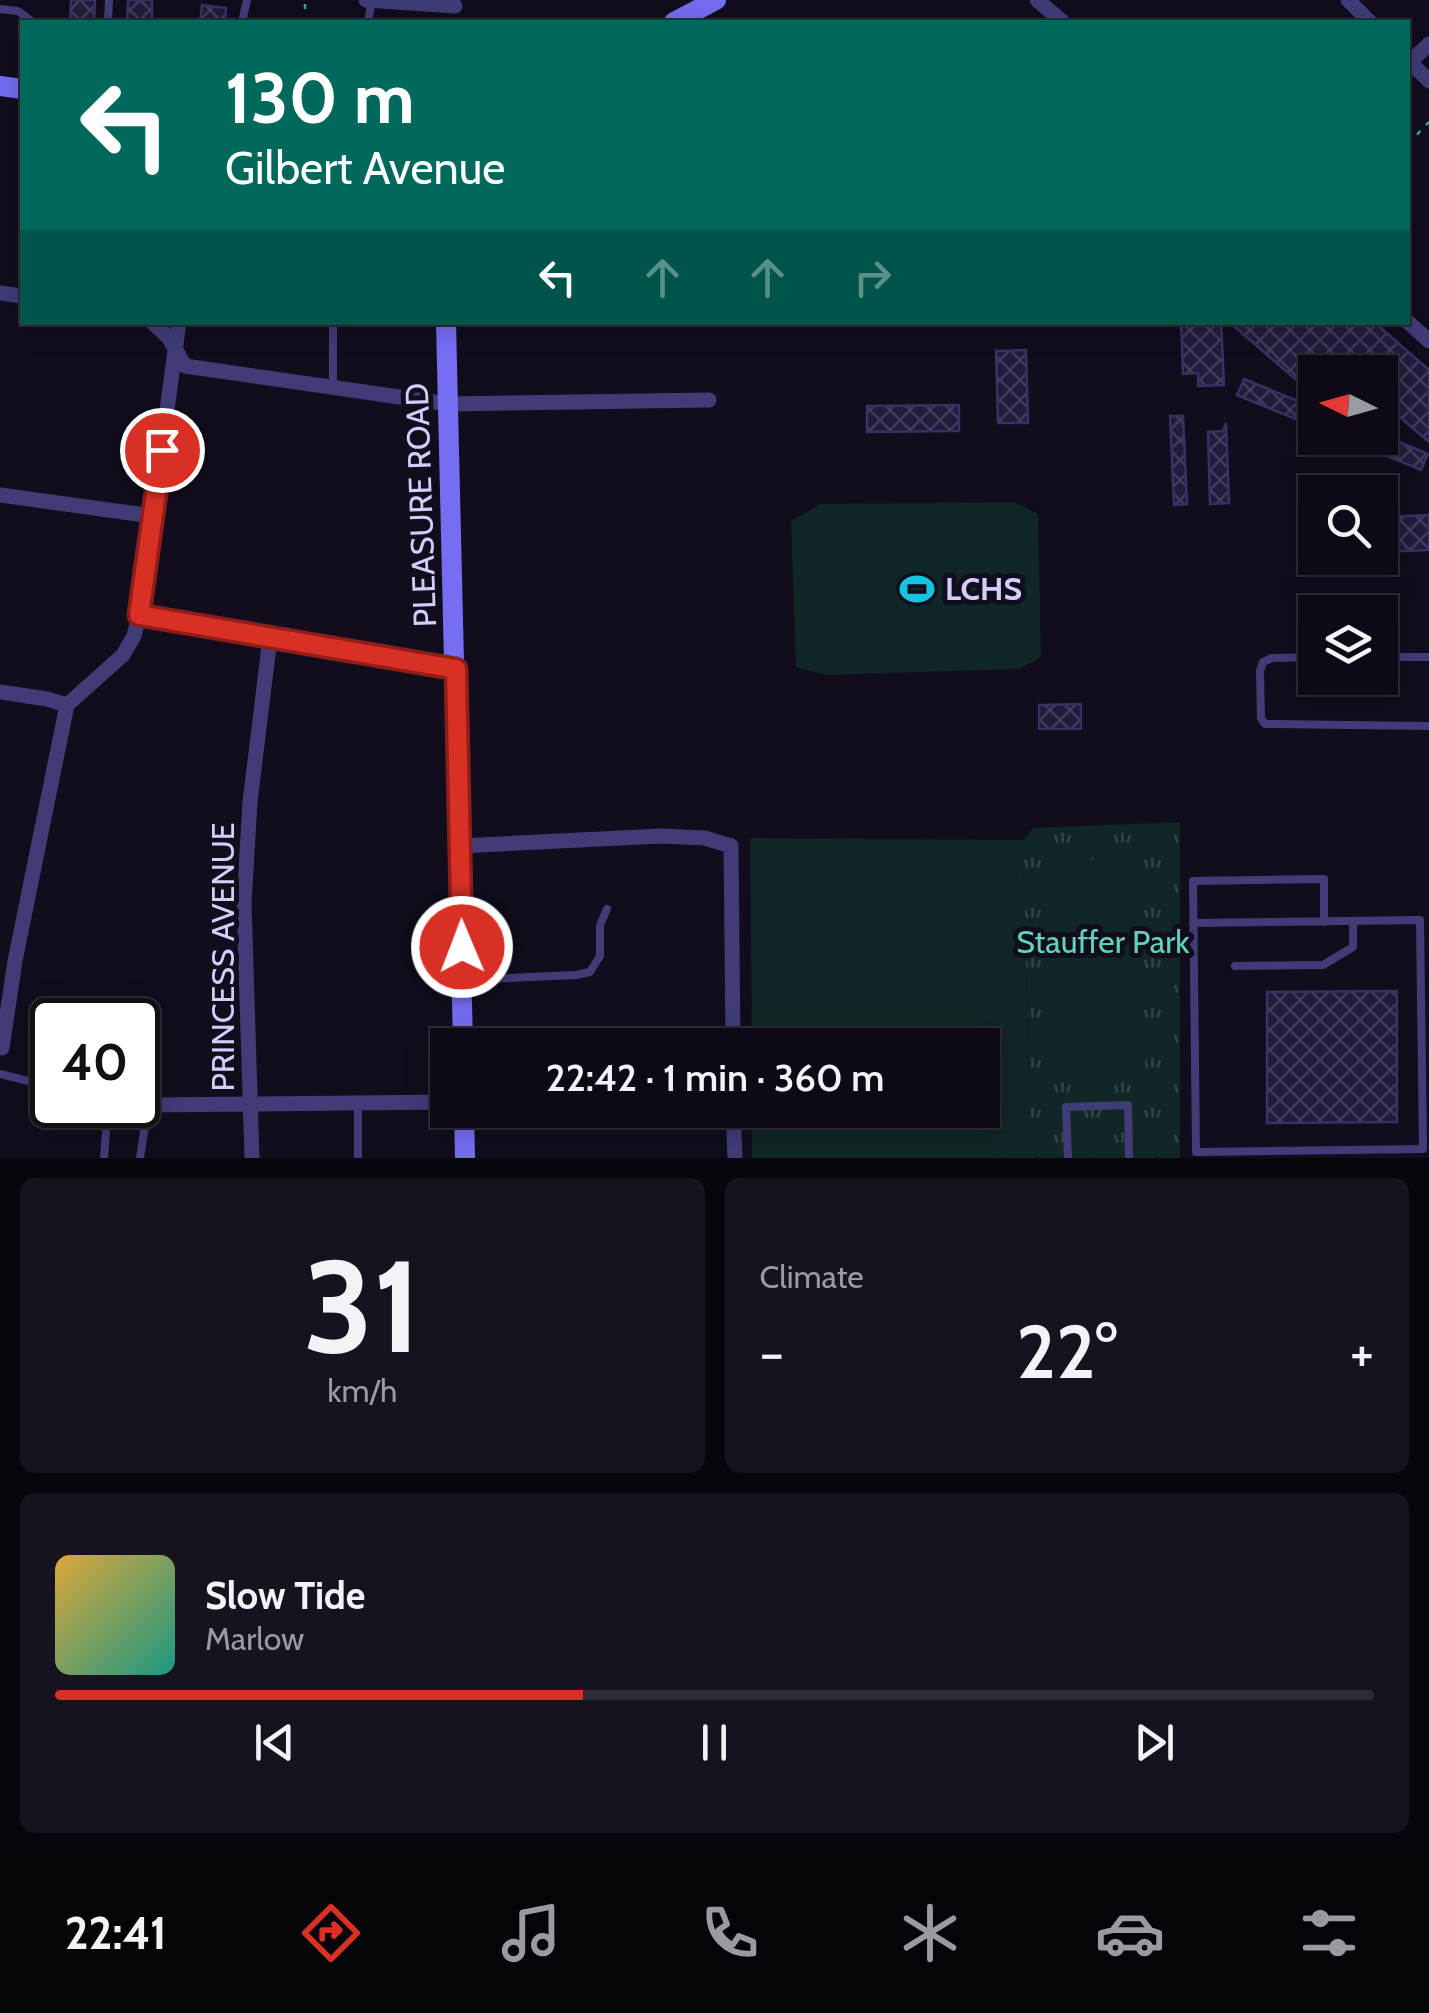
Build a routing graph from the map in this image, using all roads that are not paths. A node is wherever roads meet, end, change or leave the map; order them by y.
1 (373, 0) edge
2 (716, 0) edge
3 (1036, 0) edge
4 (1348, 0) edge
5 (0, 9) edge
6 (455, 10) edge
7 (30, 20) edge
8 (678, 20) edge
9 (1060, 20) edge
10 (1368, 20) edge
11 (1410, 62) edge
12 (1429, 81) edge
13 (1410, 324) edge
14 (155, 325) edge
15 (179, 325) edge
16 (333, 325) edge
17 (446, 325) edge
18 (1429, 341) edge
19 (176, 351) junction
20 (333, 388) junction
21 (709, 400) dead end
22 (448, 404) junction
23 (0, 495) edge
24 (152, 516) junction
25 (139, 615) junction
26 (270, 638) junction
27 (1429, 656) edge
28 (1298, 657) edge
29 (1398, 657) edge
30 (456, 669) junction
31 (0, 692) edge
32 (67, 705) junction
33 (1429, 726) edge
34 (460, 846) junction
35 (607, 909) dead end
36 (1353, 921) junction
37 (1324, 922) junction
38 (1194, 923) junction
39 (1235, 966) dead end
40 (462, 980) junction
41 (463, 1028) edge
42 (733, 1028) edge
43 (2, 1048) edge
44 (1425, 1054) edge
45 (0, 1074) edge
46 (30, 1082) edge
47 (430, 1102) edge
48 (358, 1103) junction
49 (160, 1105) edge
50 (251, 1105) junction
51 (106, 1128) edge
52 (144, 1128) edge
53 (464, 1128) edge
54 (734, 1128) edge
55 (104, 1158) edge
56 (140, 1158) edge
57 (252, 1158) edge
58 (358, 1158) edge
59 (465, 1158) edge
60 (735, 1158) edge
61 (1068, 1158) edge
62 (1129, 1158) edge

1 - 6 street
2 - 8 street
3 - 9 street
4 - 10 street
5 - 7 lane
11 - 12 street
13 - 18 street
14 - 19 street
15 - 19 street
16 - 20 lane
17 - 22 street, PLEASURE ROAD
19 - 20 street
19 - 24 street
20 - 22 street
21 - 22 street
22 - 30 street, PLEASURE ROAD
23 - 24 street
24 - 25 street
25 - 26 street
25 - 32 street
26 - 30 street
26 - 50 street, PRINCESS AVENUE
27 - 29 lane
28 - 33 lane
30 - 34 street, PLEASURE ROAD
31 - 32 street
32 - 43 street
34 - 40 street, PLEASURE ROAD
34 - 42 street
35 - 40 lane
36 - 37 lane
36 - 39 lane
36 - 44 lane
37 - 38 lane
37 - 38 lane
38 - 44 lane
40 - 41 street, PLEASURE ROAD
45 - 46 lane
47 - 48 street
48 - 50 street
48 - 58 lane
49 - 50 street
50 - 57 street, PRINCESS AVENUE
51 - 55 lane
52 - 56 lane
53 - 59 street
54 - 60 street
61 - 62 lane

